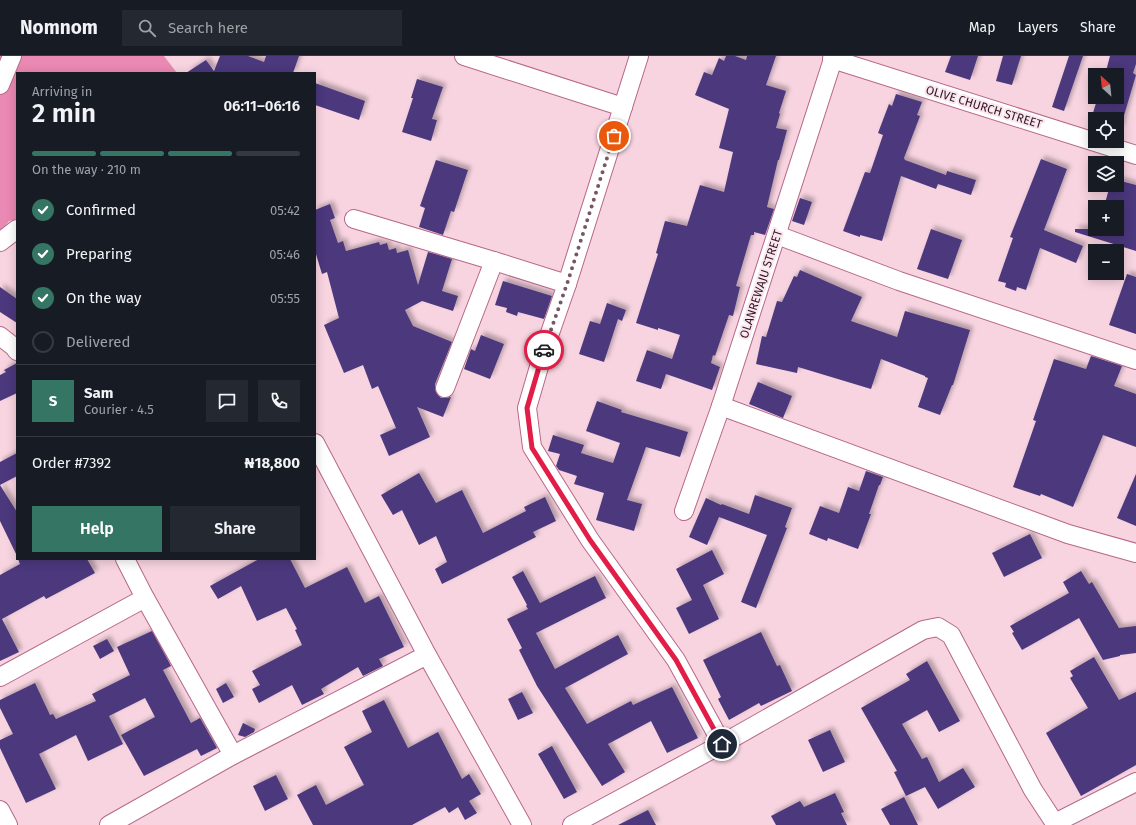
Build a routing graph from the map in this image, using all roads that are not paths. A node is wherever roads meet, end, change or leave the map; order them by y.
1 (12, 56) edge
2 (464, 56) edge
3 (639, 56) edge
4 (833, 58) edge
5 (0, 85) edge
6 (623, 107) junction
7 (1136, 155) edge
8 (354, 219) dead end
9 (16, 230) edge
10 (777, 235) junction
11 (0, 242) edge
12 (494, 261) junction
13 (567, 284) junction
14 (0, 336) edge
15 (16, 350) edge
16 (1136, 360) edge
17 (445, 388) dead end
18 (721, 406) junction
19 (316, 444) edge
20 (684, 510) dead end
21 (1136, 553) edge
22 (126, 560) edge
23 (145, 598) junction
24 (427, 655) junction
25 (0, 677) edge
26 (722, 744) junction
27 (233, 755) junction
28 (1136, 782) edge
29 (0, 810) edge
30 (1056, 824) edge
31 (8, 825) edge
32 (109, 825) edge
33 (522, 825) edge
34 (572, 825) edge

1 - 5 street
2 - 6 street
3 - 6 street
4 - 7 street, OLIVE CHURCH STREET
4 - 10 street, OLANREWAJU STREET
6 - 13 street
8 - 12 street
9 - 11 street
10 - 16 street
10 - 18 street, OLANREWAJU STREET
12 - 13 street
12 - 17 street
13 - 26 street
14 - 15 street
18 - 20 street, OLANREWAJU STREET
18 - 21 street
19 - 24 street
22 - 23 street
23 - 25 street
23 - 27 street
24 - 27 street
24 - 33 street
26 - 30 street
26 - 34 street
27 - 32 street
28 - 30 street
29 - 31 street

